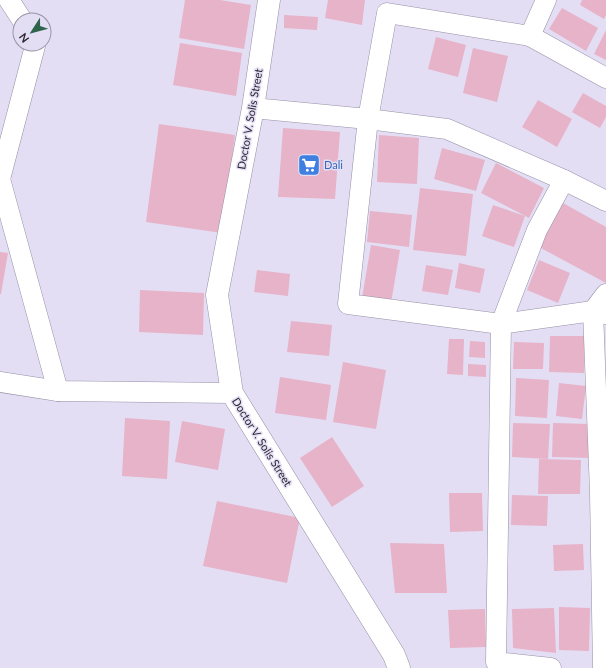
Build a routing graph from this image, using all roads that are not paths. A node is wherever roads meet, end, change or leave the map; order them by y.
1 (269, 0) edge
2 (546, 0) edge
3 (530, 36) junction
4 (33, 52) edge
5 (606, 78) edge
6 (252, 108) junction
7 (368, 119) junction
8 (0, 179) edge
9 (564, 180) junction
10 (606, 201) edge
11 (606, 294) edge
12 (600, 313) edge
13 (501, 324) junction
14 (0, 382) edge
15 (58, 391) junction
16 (232, 393) junction
17 (399, 668) edge
18 (551, 668) edge
19 (602, 668) edge

1 - 6 street, Doctor V. Solis Street
2 - 3 street
3 - 5 street
3 - 7 street
4 - 8 street
6 - 7 street
6 - 16 street, Doctor V. Solis Street
7 - 9 street
7 - 13 street
8 - 15 street
9 - 10 street
9 - 13 street
11 - 12 street
12 - 13 street
12 - 19 street
13 - 18 street
14 - 15 street
15 - 16 street
16 - 17 street, Doctor V. Solis Street

